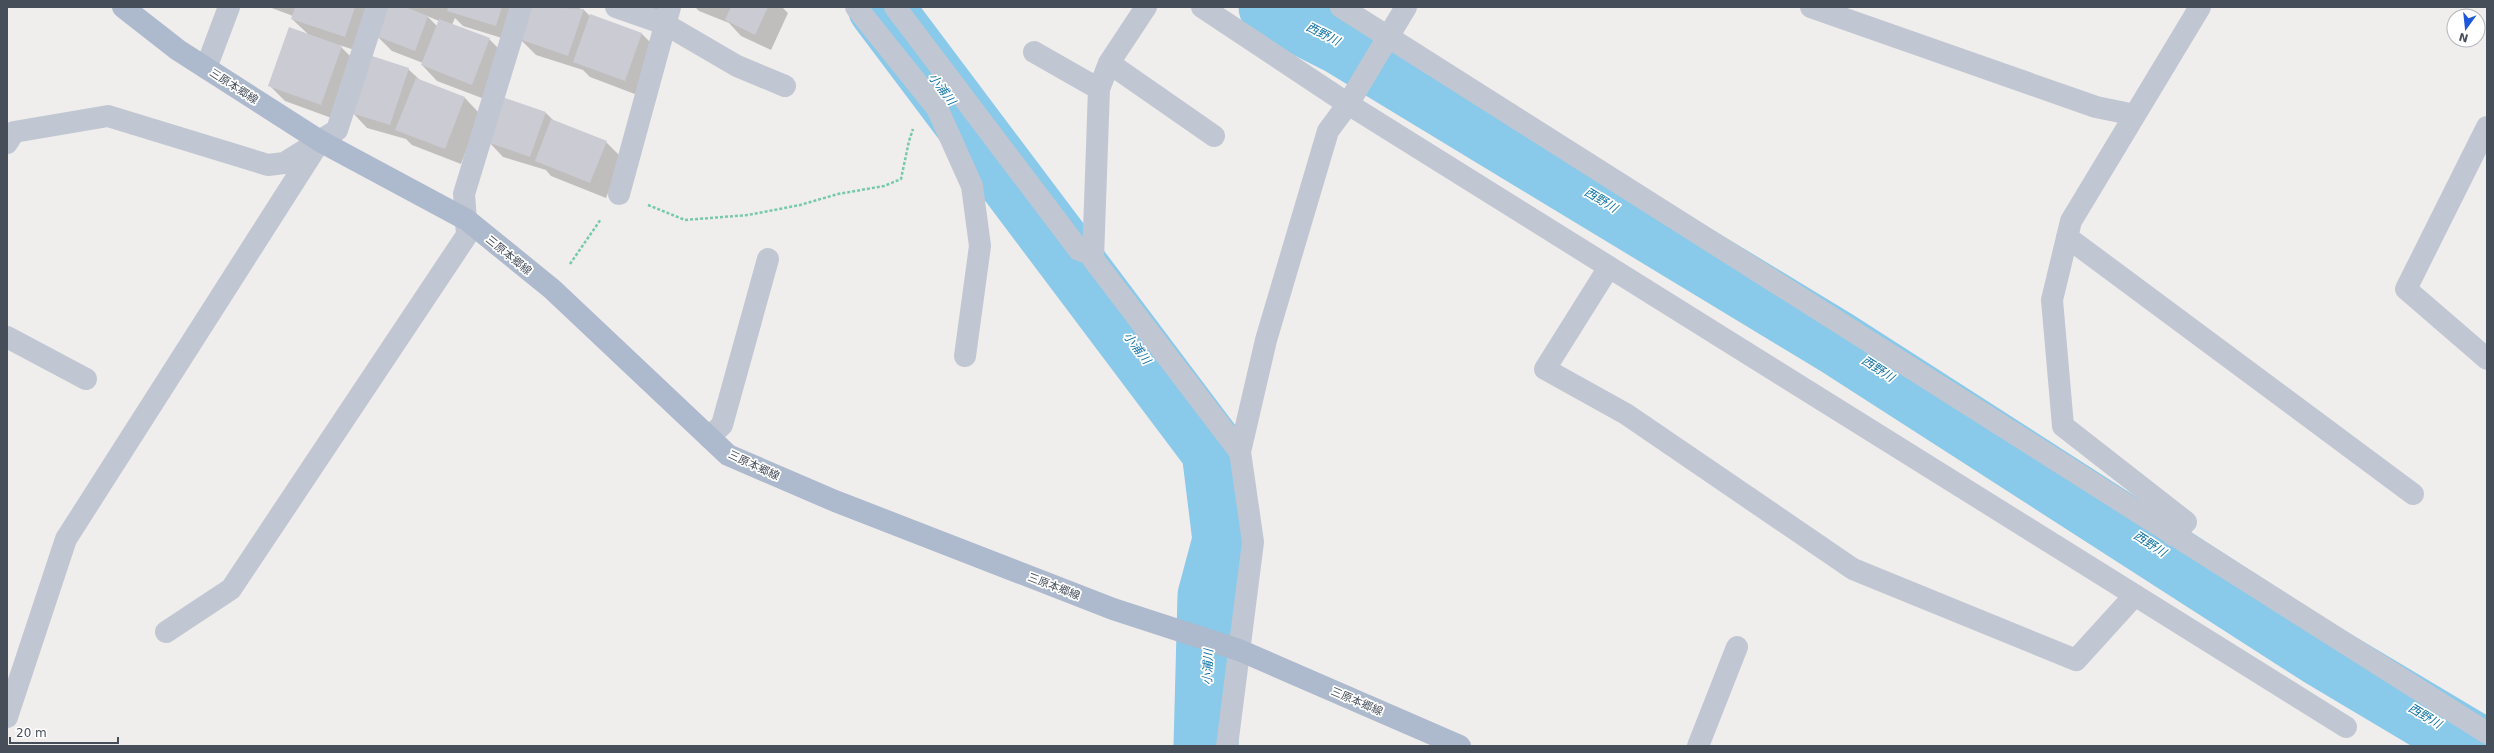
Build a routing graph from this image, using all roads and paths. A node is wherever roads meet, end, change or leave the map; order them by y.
1 (123, 7) edge
2 (229, 7) edge
3 (377, 7) edge
4 (522, 7) edge
5 (616, 7) edge
6 (856, 7) edge
7 (895, 7) edge
8 (1146, 7) edge
9 (1202, 7) edge
10 (1341, 7) edge
11 (1406, 7) edge
12 (1811, 7) edge
13 (2200, 7) edge
14 (668, 16) edge
15 (1388, 36) junction
16 (1034, 52) dead end
17 (1109, 63) junction
18 (206, 68) junction
19 (785, 86) dead end
20 (1099, 90) junction
21 (927, 95) junction
22 (1348, 104) junction
23 (2135, 115) junction
24 (2487, 127) edge
25 (1214, 136) dead end
26 (320, 141) junction
27 (7, 143) edge
28 (619, 194) junction
29 (467, 220) junction
30 (2067, 237) junction
31 (1093, 255) junction
32 (768, 259) dead end
33 (1609, 266) junction
34 (552, 289) junction
35 (7, 337) edge
36 (965, 356) dead end
37 (2487, 359) edge
38 (86, 379) dead end
39 (709, 437) junction
40 (1240, 452) junction
41 (2413, 494) dead end
42 (2173, 535) junction
43 (2135, 595) junction
44 (166, 632) dead end
45 (1737, 647) dead end
46 (1239, 650) junction
47 (7, 717) edge
48 (2346, 727) dead end
49 (2487, 733) edge
50 (1227, 746) edge
51 (1460, 746) edge
52 (1698, 746) edge

1 - 18 main road, 三原本郷線
2 - 18 street
3 - 26 street
4 - 29 street
5 - 14 street
6 - 21 street
7 - 31 street
8 - 17 street
9 - 22 street
10 - 15 street
11 - 15 street
12 - 23 street
13 - 23 street
14 - 19 street
14 - 28 street
15 - 22 street
15 - 42 street
16 - 20 street
17 - 20 street
17 - 25 street
18 - 26 main road, 三原本郷線
20 - 31 street
21 - 28 path
21 - 36 street
22 - 33 street
22 - 40 street
23 - 30 street
24 - 37 street
26 - 27 street
26 - 29 main road, 三原本郷線
26 - 47 street
28 - 34 path
29 - 34 main road, 三原本郷線
29 - 44 street
30 - 41 street
30 - 42 street
31 - 40 street
32 - 39 street
33 - 43 street
33 - 43 street
34 - 39 main road, 三原本郷線
35 - 38 street
39 - 46 main road, 三原本郷線
40 - 46 street
42 - 49 street
43 - 48 street
45 - 52 street
46 - 50 street
46 - 51 main road, 三原本郷線

